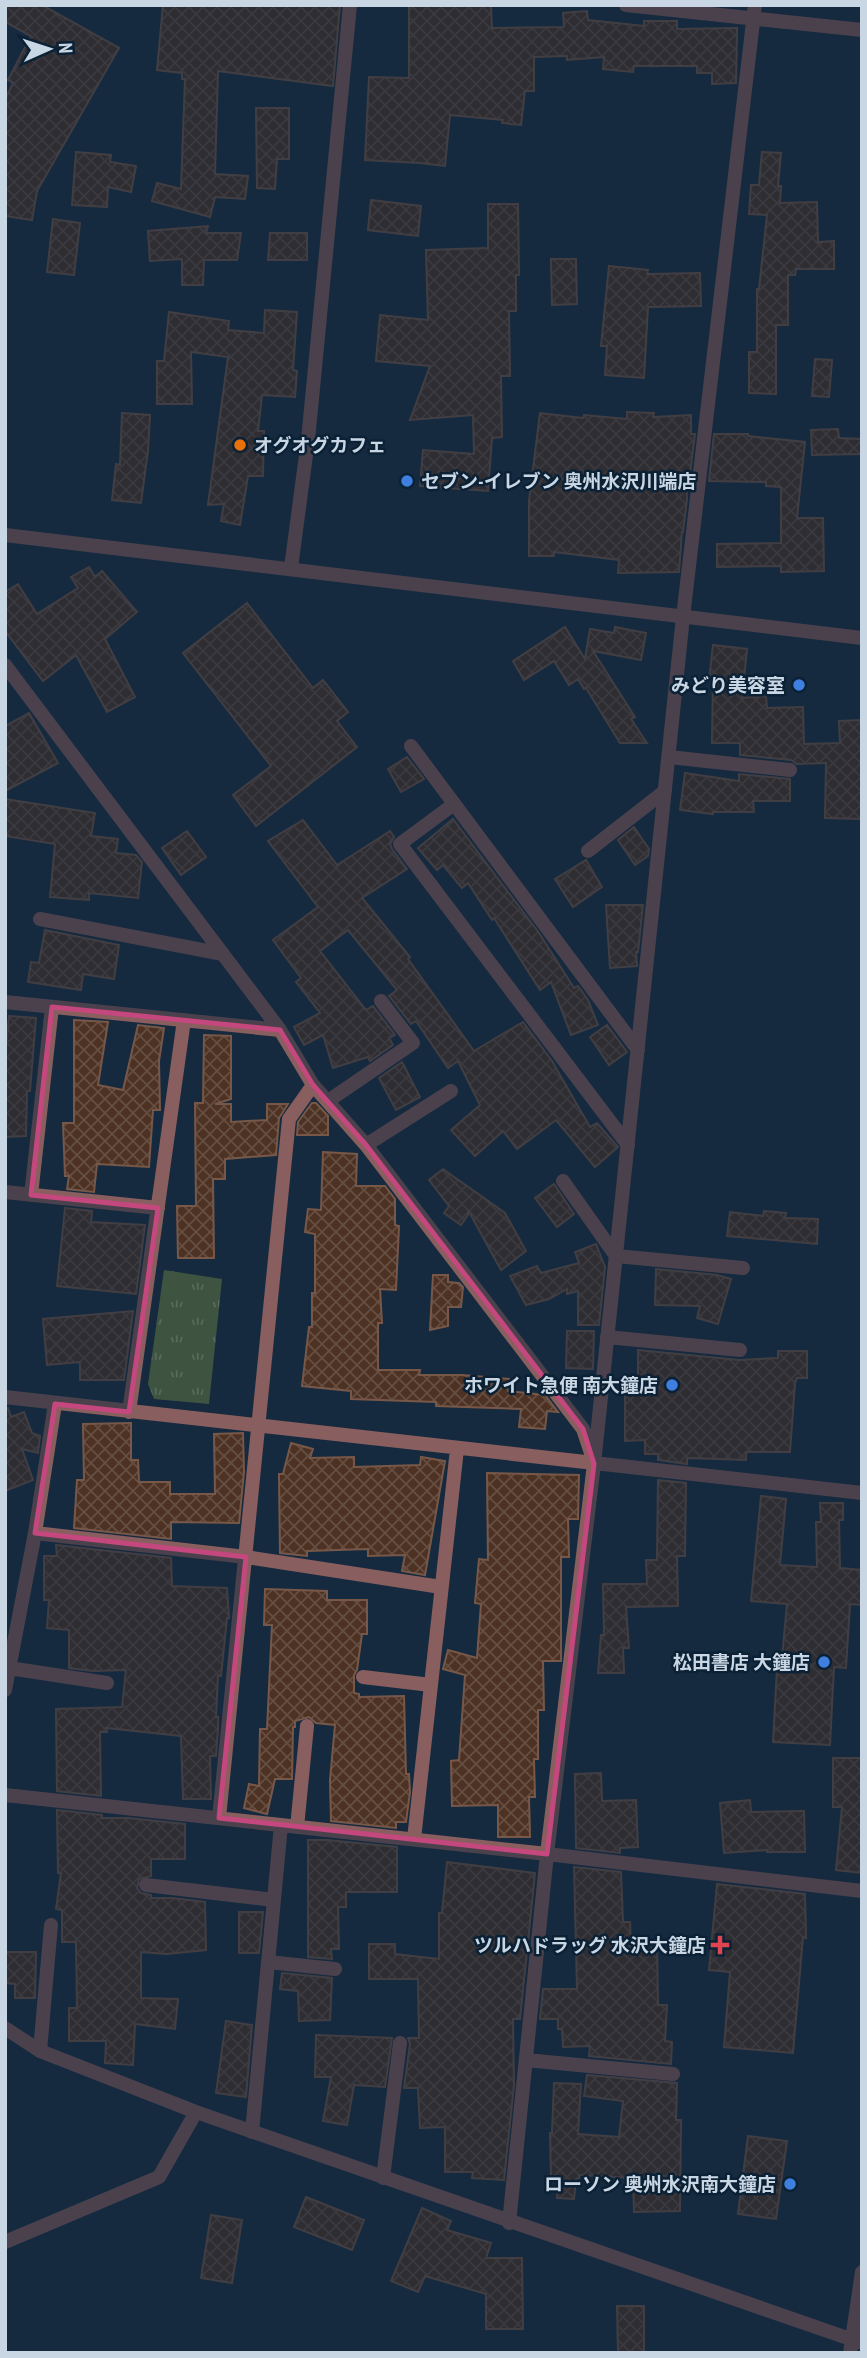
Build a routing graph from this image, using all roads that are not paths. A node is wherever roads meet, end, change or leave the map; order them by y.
1 (350, 5) edge
2 (626, 5) edge
3 (754, 11) edge
4 (862, 30) edge
5 (5, 535) edge
6 (291, 568) junction
7 (683, 617) junction
8 (862, 638) edge
9 (5, 665) edge
10 (411, 746) dead end
11 (668, 757) junction
12 (790, 770) dead end
13 (665, 791) junction
14 (454, 804) junction
15 (588, 852) dead end
16 (40, 919) dead end
17 (223, 954) junction
18 (381, 1001) dead end
19 (5, 1002) edge
20 (52, 1007) junction
21 (184, 1020) junction
22 (280, 1030) junction
23 (638, 1050) junction
24 (313, 1085) junction
25 (452, 1091) dead end
26 (328, 1101) junction
27 (366, 1145) junction
28 (628, 1145) junction
29 (562, 1181) dead end
30 (5, 1192) edge
31 (32, 1195) junction
32 (158, 1208) junction
33 (616, 1256) junction
34 (743, 1268) dead end
35 (607, 1337) junction
36 (740, 1350) dead end
37 (5, 1397) edge
38 (55, 1404) junction
39 (129, 1412) junction
40 (260, 1427) junction
41 (457, 1449) junction
42 (594, 1464) junction
43 (862, 1493) edge
44 (35, 1533) junction
45 (246, 1558) junction
46 (442, 1587) junction
47 (9, 1668) junction
48 (363, 1677) dead end
49 (107, 1684) dead end
50 (431, 1685) junction
51 (5, 1690) edge
52 (307, 1726) dead end
53 (5, 1795) edge
54 (219, 1818) junction
55 (281, 1825) junction
56 (297, 1826) junction
57 (414, 1839) junction
58 (547, 1854) junction
59 (146, 1885) dead end
60 (862, 1891) edge
61 (274, 1900) junction
62 (51, 1926) dead end
63 (268, 1962) junction
64 (335, 1969) dead end
65 (5, 2028) edge
66 (400, 2043) dead end
67 (40, 2051) junction
68 (526, 2060) junction
69 (673, 2074) dead end
70 (196, 2112) junction
71 (253, 2132) junction
72 (383, 2178) junction
73 (509, 2223) junction
74 (5, 2242) edge
75 (862, 2272) edge
76 (855, 2345) edge

1 - 6 street
2 - 3 street
3 - 4 street
3 - 7 street
5 - 6 street
6 - 7 street
7 - 8 street
7 - 11 street
9 - 17 street
10 - 14 street
11 - 12 street
11 - 13 street
13 - 15 street
13 - 23 street
14 - 23 street
14 - 28 street
16 - 17 street
17 - 22 street
18 - 26 street
19 - 20 street
20 - 21 street
20 - 31 street
21 - 22 street
21 - 32 street
22 - 24 street
23 - 28 street
24 - 26 street
24 - 40 street
25 - 27 street
26 - 27 street
27 - 42 street
28 - 33 street
29 - 33 street
30 - 31 street
31 - 32 street
32 - 39 street
33 - 34 street
33 - 35 street
35 - 36 street
35 - 42 street
37 - 38 street
38 - 39 street
38 - 44 street
39 - 40 street
40 - 41 street
40 - 45 street
41 - 42 street
41 - 46 street
42 - 43 street
42 - 58 street
44 - 45 street
44 - 47 street
45 - 46 street
45 - 54 street
46 - 50 street
47 - 49 street
47 - 51 street
48 - 50 street
50 - 57 street
52 - 56 street
53 - 54 street
54 - 55 street
55 - 56 street
55 - 61 street
56 - 57 street
57 - 58 street
58 - 60 street
58 - 68 street
59 - 61 street
61 - 63 street
62 - 67 street
63 - 64 street
63 - 71 street
65 - 67 street
66 - 72 street
67 - 70 street
68 - 69 street
68 - 73 street
70 - 71 street
70 - 74 street
71 - 72 street
72 - 73 street
73 - 76 street
75 - 76 street

